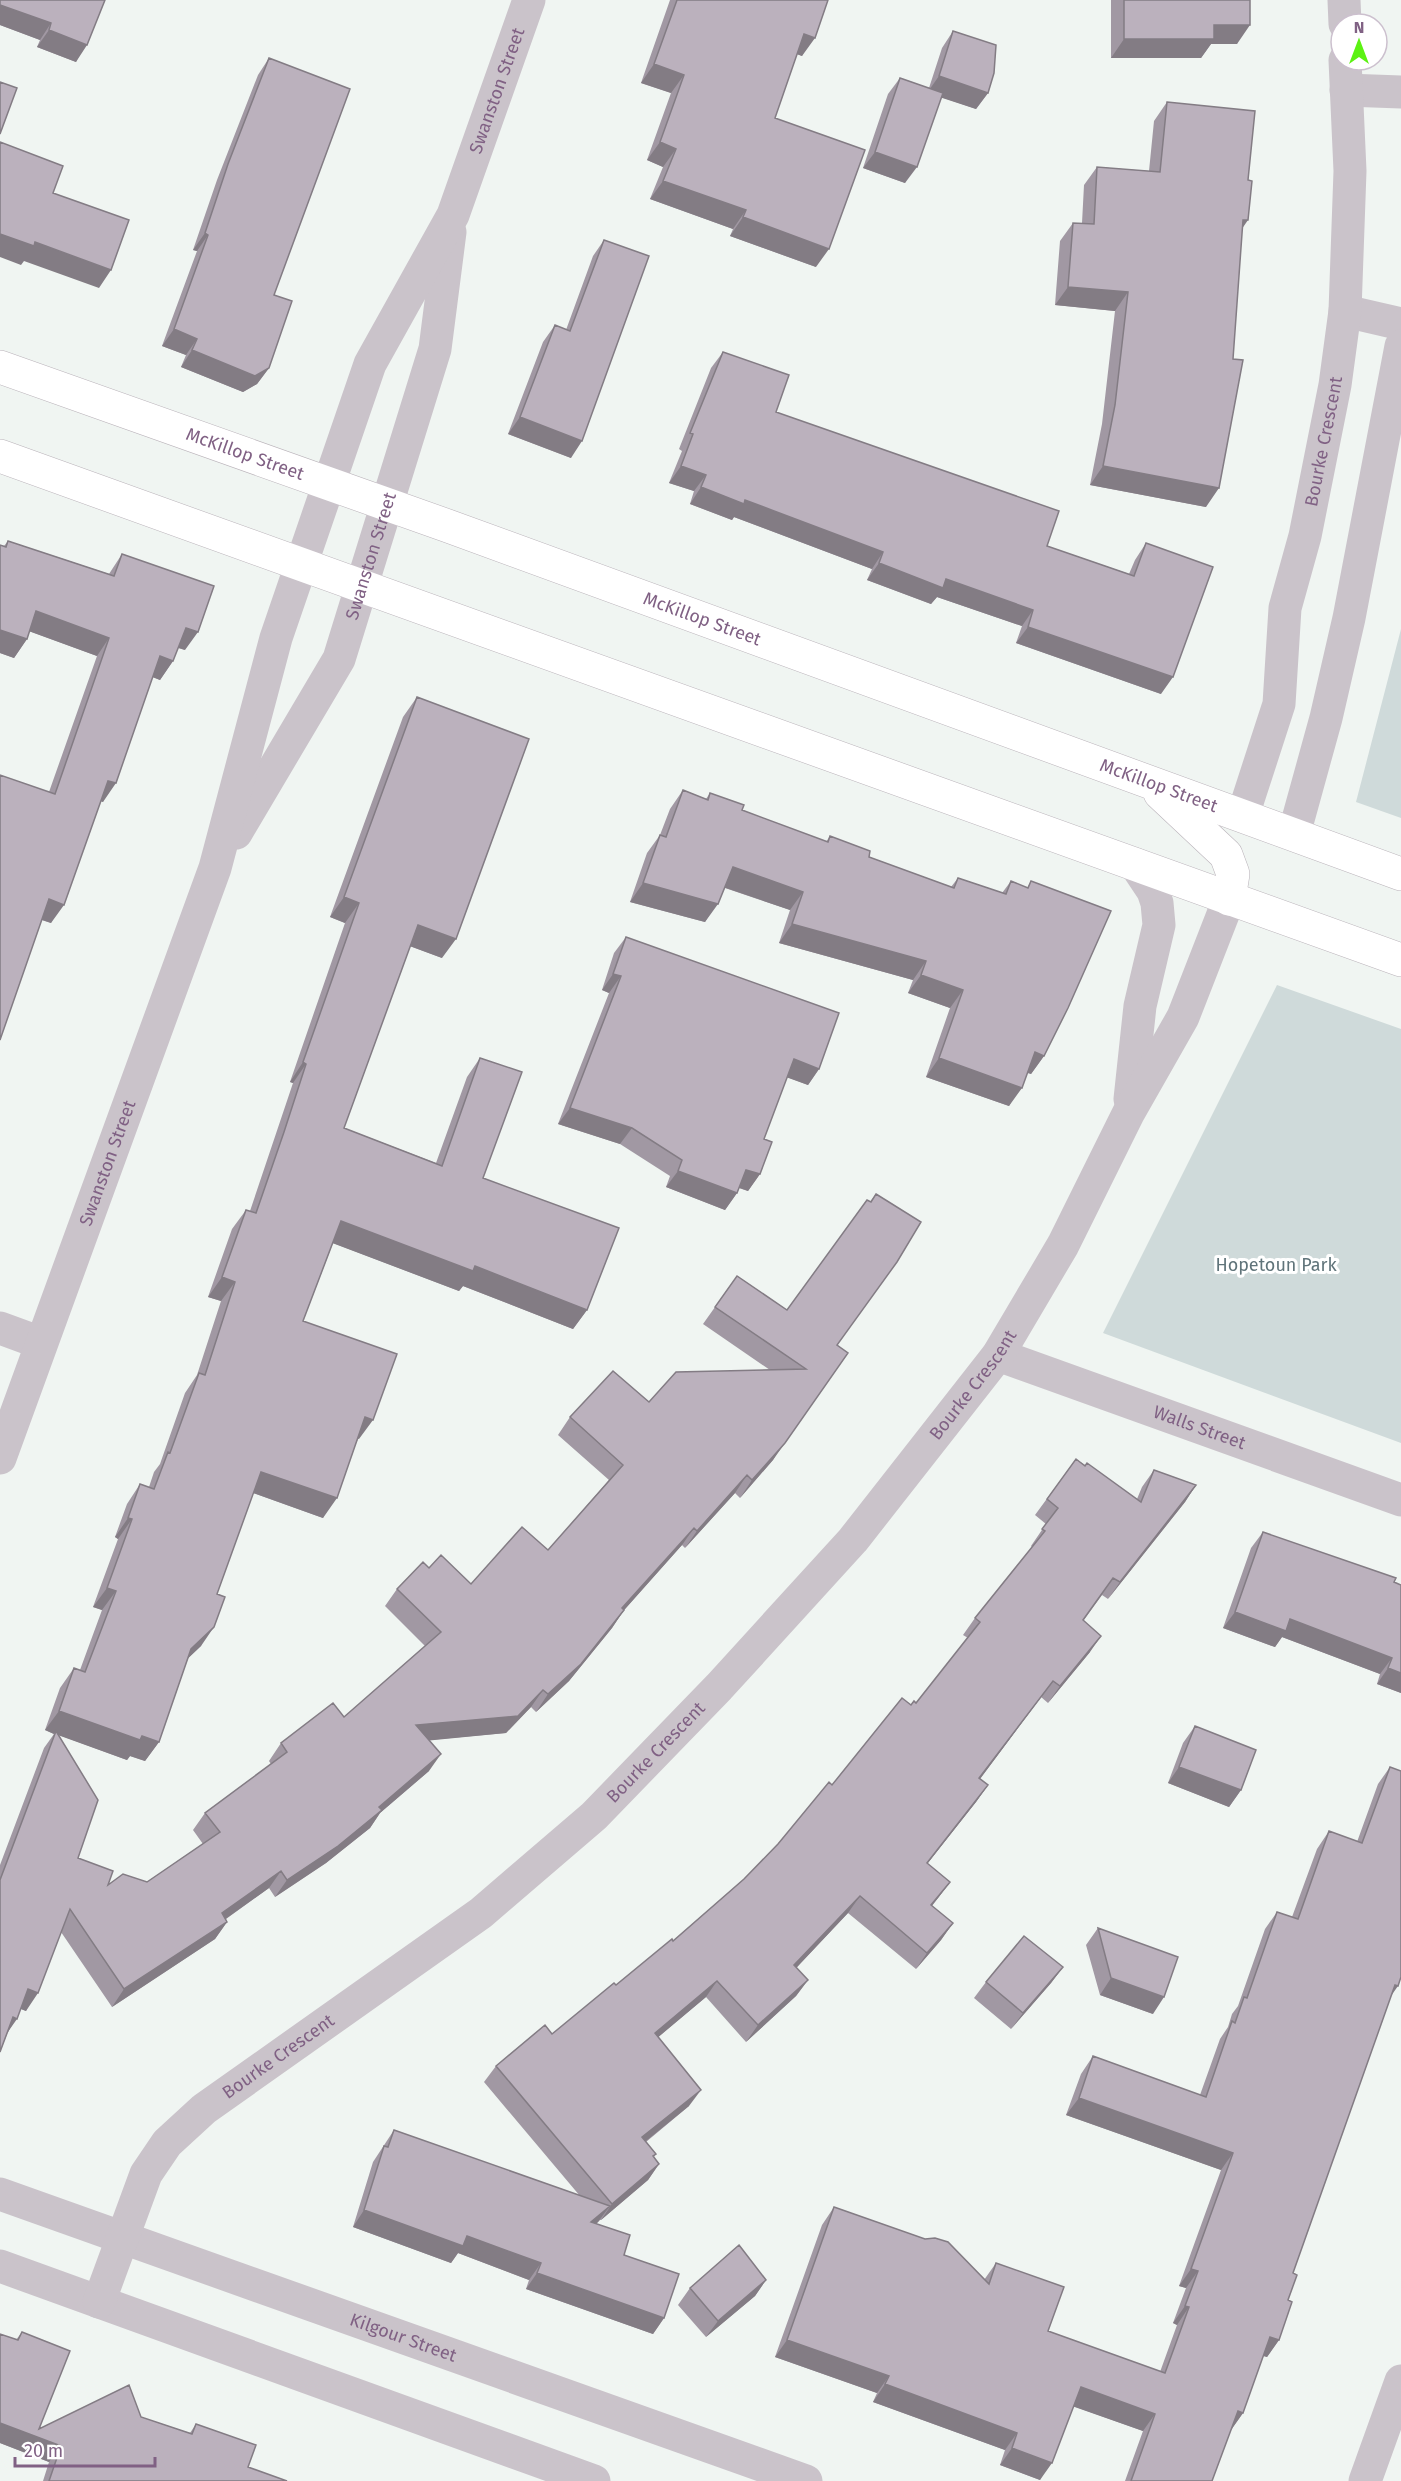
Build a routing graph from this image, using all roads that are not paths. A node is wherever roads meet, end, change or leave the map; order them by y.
1 (530, 0) edge
2 (1345, 75) edge
3 (1401, 92) edge
4 (453, 215) junction
5 (1345, 311) junction
6 (1401, 324) edge
7 (1401, 346) edge
8 (0, 367) edge
9 (0, 456) edge
10 (328, 485) junction
11 (387, 505) junction
12 (301, 565) junction
13 (362, 586) junction
14 (1148, 782) junction
15 (1244, 815) junction
16 (1294, 834) junction
17 (1135, 864) junction
18 (215, 868) junction
19 (1401, 874) edge
20 (1229, 899) junction
21 (1401, 960) edge
22 (1129, 1112) junction
23 (0, 1328) edge
24 (41, 1343) junction
25 (998, 1355) junction
26 (0, 1458) edge
27 (1401, 1500) edge
28 (0, 2194) edge
29 (123, 2238) junction
30 (0, 2266) edge
31 (99, 2302) junction
32 (1401, 2381) edge
33 (594, 2481) edge
34 (806, 2481) edge
35 (1365, 2481) edge

1 - 4 street, Swanston Street
2 - 3 street
2 - 5 street, Bourke Crescent
4 - 10 street, Swanston Street
4 - 11 street, Swanston Street
5 - 6 street
5 - 15 street, Bourke Crescent
7 - 16 street
8 - 10 highway, McKillop Street
9 - 12 highway
10 - 11 highway, McKillop Street
10 - 12 street, Swanston Street
11 - 13 street, Swanston Street
11 - 14 highway, McKillop Street
12 - 13 highway
12 - 18 street, Swanston Street
13 - 17 highway
13 - 18 street, Swanston Street
14 - 15 highway, McKillop Street
14 - 20 highway
15 - 16 highway, McKillop Street
16 - 19 highway, McKillop Street
17 - 20 highway
17 - 22 street, Bourke Crescent
18 - 24 street, Swanston Street
20 - 21 highway
20 - 22 street, Bourke Crescent
22 - 25 street, Bourke Crescent
23 - 24 street
24 - 26 street, Swanston Street
25 - 27 street, Walls Street
25 - 29 street, Bourke Crescent
28 - 29 street, Kilgour Street
29 - 31 street, Bourke Crescent
29 - 34 street, Kilgour Street
30 - 31 street
31 - 33 street
32 - 35 street

